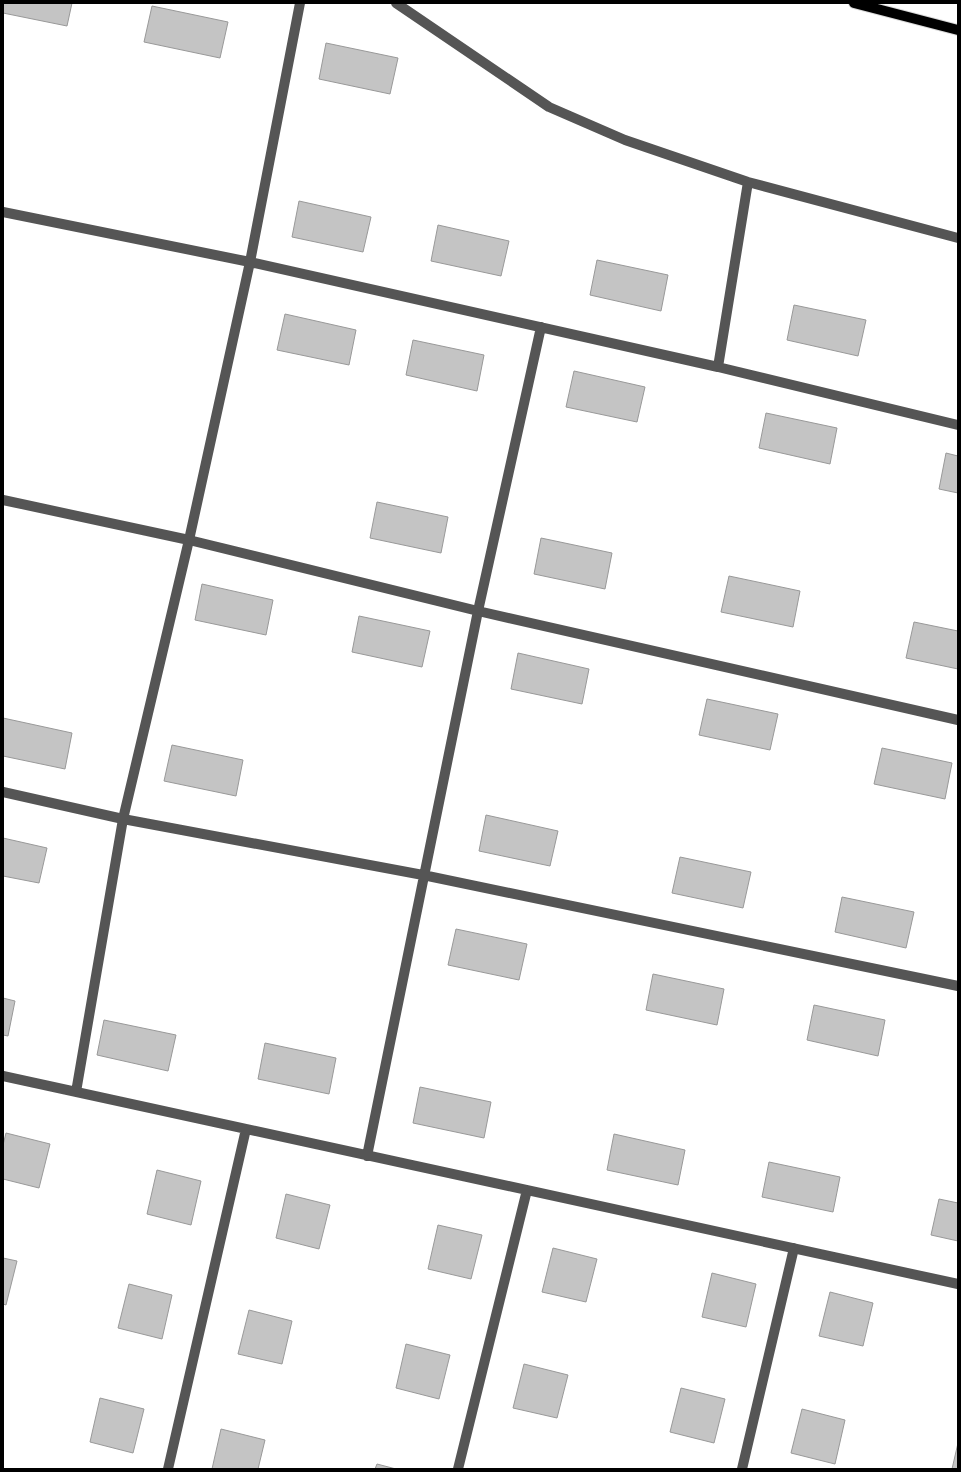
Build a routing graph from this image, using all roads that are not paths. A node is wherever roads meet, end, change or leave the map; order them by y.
1 (300, 3) edge
2 (396, 3) edge
3 (854, 3) edge
4 (958, 30) edge
5 (748, 182) junction
6 (3, 212) edge
7 (958, 238) edge
8 (250, 262) junction
9 (541, 327) junction
10 (718, 367) junction
11 (958, 425) edge
12 (3, 500) edge
13 (189, 540) junction
14 (478, 611) junction
15 (958, 720) edge
16 (3, 792) edge
17 (123, 819) junction
18 (423, 875) junction
19 (958, 986) edge
20 (3, 1076) edge
21 (76, 1092) junction
22 (246, 1129) junction
23 (367, 1156) junction
24 (527, 1190) junction
25 (794, 1248) junction
26 (958, 1284) edge
27 (168, 1469) edge
28 (458, 1469) edge
29 (742, 1469) edge

1 - 8 street
2 - 5 street
3 - 4 main road
5 - 7 street
5 - 10 street
6 - 8 street
8 - 9 street
8 - 13 street
9 - 10 street
9 - 14 street
10 - 11 street
12 - 13 street
13 - 14 street
13 - 17 street
14 - 15 street
14 - 18 street
16 - 17 street
17 - 18 street
17 - 21 street
18 - 19 street
18 - 23 street
20 - 21 street
21 - 22 street
22 - 23 street
22 - 27 street
23 - 24 street
24 - 25 street
24 - 28 street
25 - 26 street
25 - 29 street

